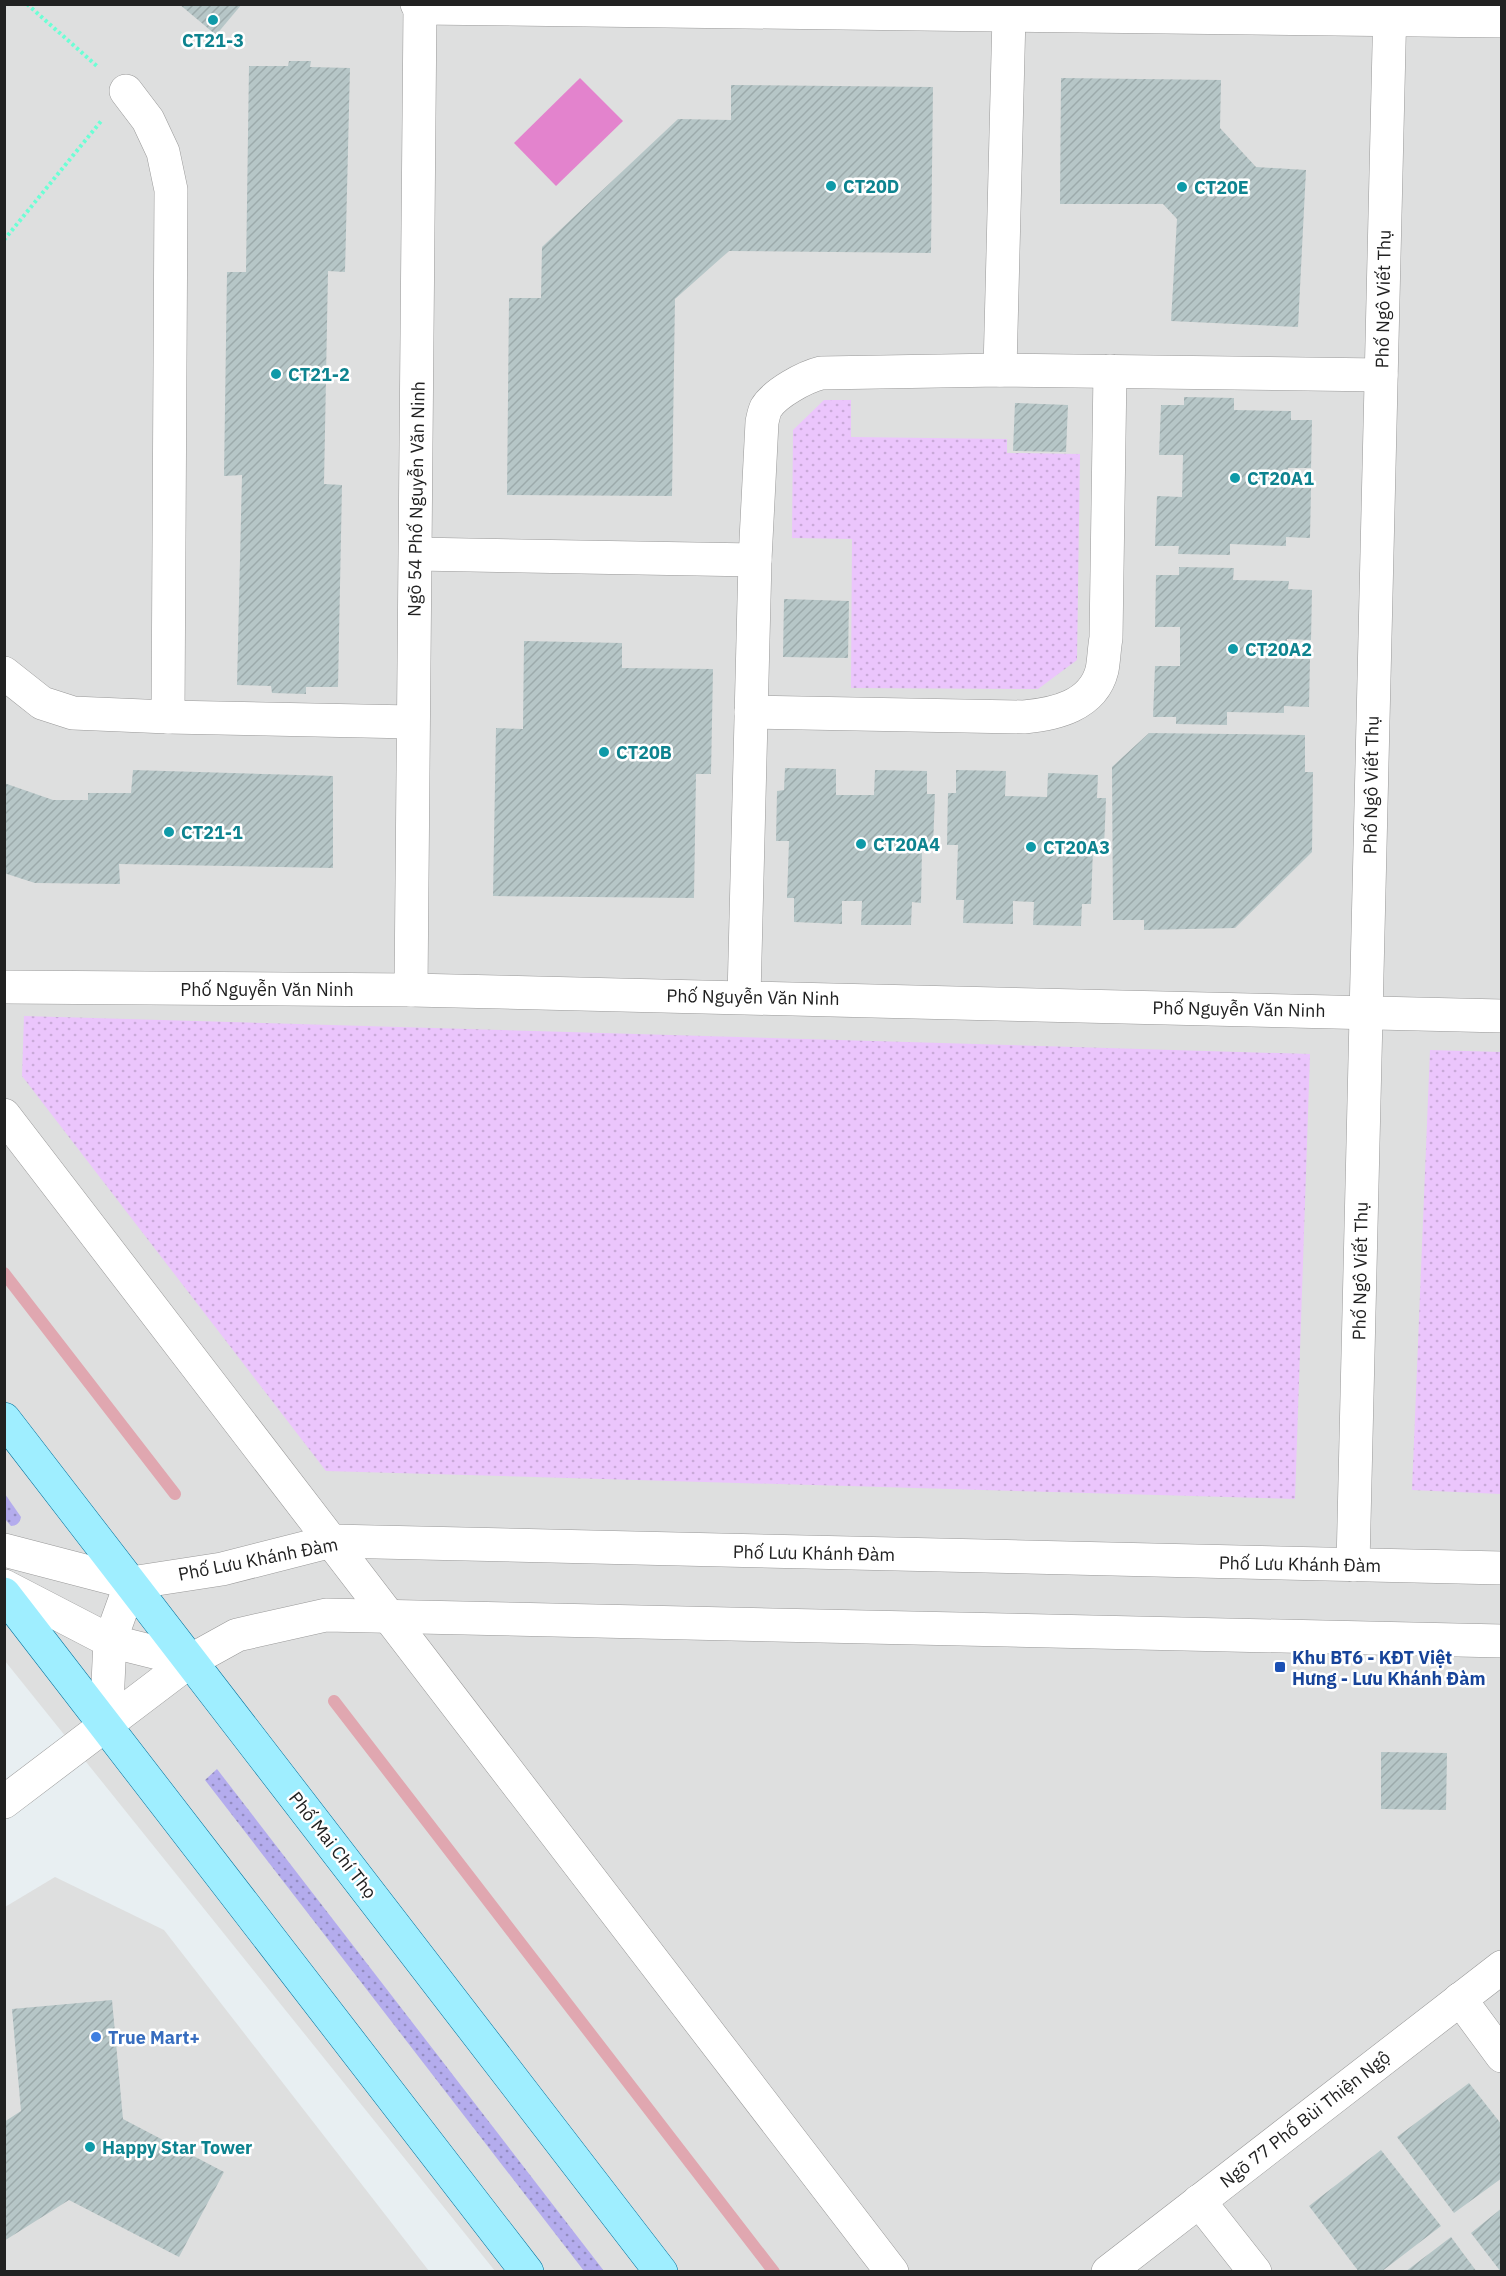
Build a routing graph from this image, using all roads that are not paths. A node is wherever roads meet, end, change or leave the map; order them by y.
1 (419, 6) edge
2 (1389, 12) edge
3 (1008, 15) junction
4 (1502, 21) edge
5 (126, 91) road end
6 (1000, 369) junction
7 (1110, 371) junction
8 (1381, 375) junction
9 (416, 554) junction
10 (755, 560) junction
11 (4, 673) edge
12 (751, 712) junction
13 (168, 717) junction
14 (412, 722) junction
15 (4, 987) edge
16 (411, 990) junction
17 (744, 997) junction
18 (1366, 1013) junction
19 (1502, 1016) edge
20 (4, 1115) edge
21 (4, 1419) edge
22 (332, 1541) junction
23 (4, 1550) edge
24 (1353, 1565) junction
25 (1502, 1568) edge
26 (131, 1583) junction
27 (4, 1586) edge
28 (4, 1594) edge
29 (387, 1615) junction
30 (110, 1641) junction
31 (1502, 1641) edge
32 (190, 1661) junction
33 (106, 1725) junction
34 (4, 1802) edge
35 (1502, 1967) edge
36 (1460, 1999) junction
37 (1502, 2056) edge
38 (1199, 2201) junction
39 (527, 2271) edge
40 (661, 2271) edge
41 (892, 2271) edge
42 (1108, 2271) edge
43 (1255, 2271) edge

1 - 3 street
1 - 9 street, Ngõ 54 Phố Nguyễn Văn Ninh
2 - 3 street
2 - 4 street
2 - 8 street, Phố Ngô Viết Thụ
3 - 6 street
5 - 13 street
6 - 7 street
6 - 10 street
7 - 8 street
7 - 12 street
8 - 18 street, Phố Ngô Viết Thụ
9 - 10 street
9 - 14 street, Ngõ 54 Phố Nguyễn Văn Ninh
10 - 12 street
11 - 13 street
12 - 17 street
13 - 14 street
14 - 16 street, Ngõ 54 Phố Nguyễn Văn Ninh
15 - 16 street, Phố Nguyễn Văn Ninh
16 - 17 street, Phố Nguyễn Văn Ninh
17 - 18 street, Phố Nguyễn Văn Ninh
18 - 19 street, Phố Nguyễn Văn Ninh
18 - 24 street, Phố Ngô Viết Thụ
20 - 22 street
21 - 26 main road, Phố Mai Chí Thọ
22 - 24 street, Phố Lưu Khánh Đàm
22 - 26 street, Phố Lưu Khánh Đàm
22 - 29 street
23 - 26 street
24 - 25 street, Phố Lưu Khánh Đàm
26 - 30 street
26 - 32 main road, Phố Mai Chí Thọ
27 - 30 street
28 - 33 main road
29 - 31 street
29 - 32 street
29 - 41 street
30 - 32 street
30 - 33 street
32 - 33 street
32 - 40 main road, Phố Mai Chí Thọ
33 - 34 street
33 - 39 main road
35 - 36 street, Ngõ 77 Phố Bùi Thiện Ngộ
36 - 37 street
36 - 38 street, Ngõ 77 Phố Bùi Thiện Ngộ
38 - 42 street, Ngõ 77 Phố Bùi Thiện Ngộ
38 - 43 street

